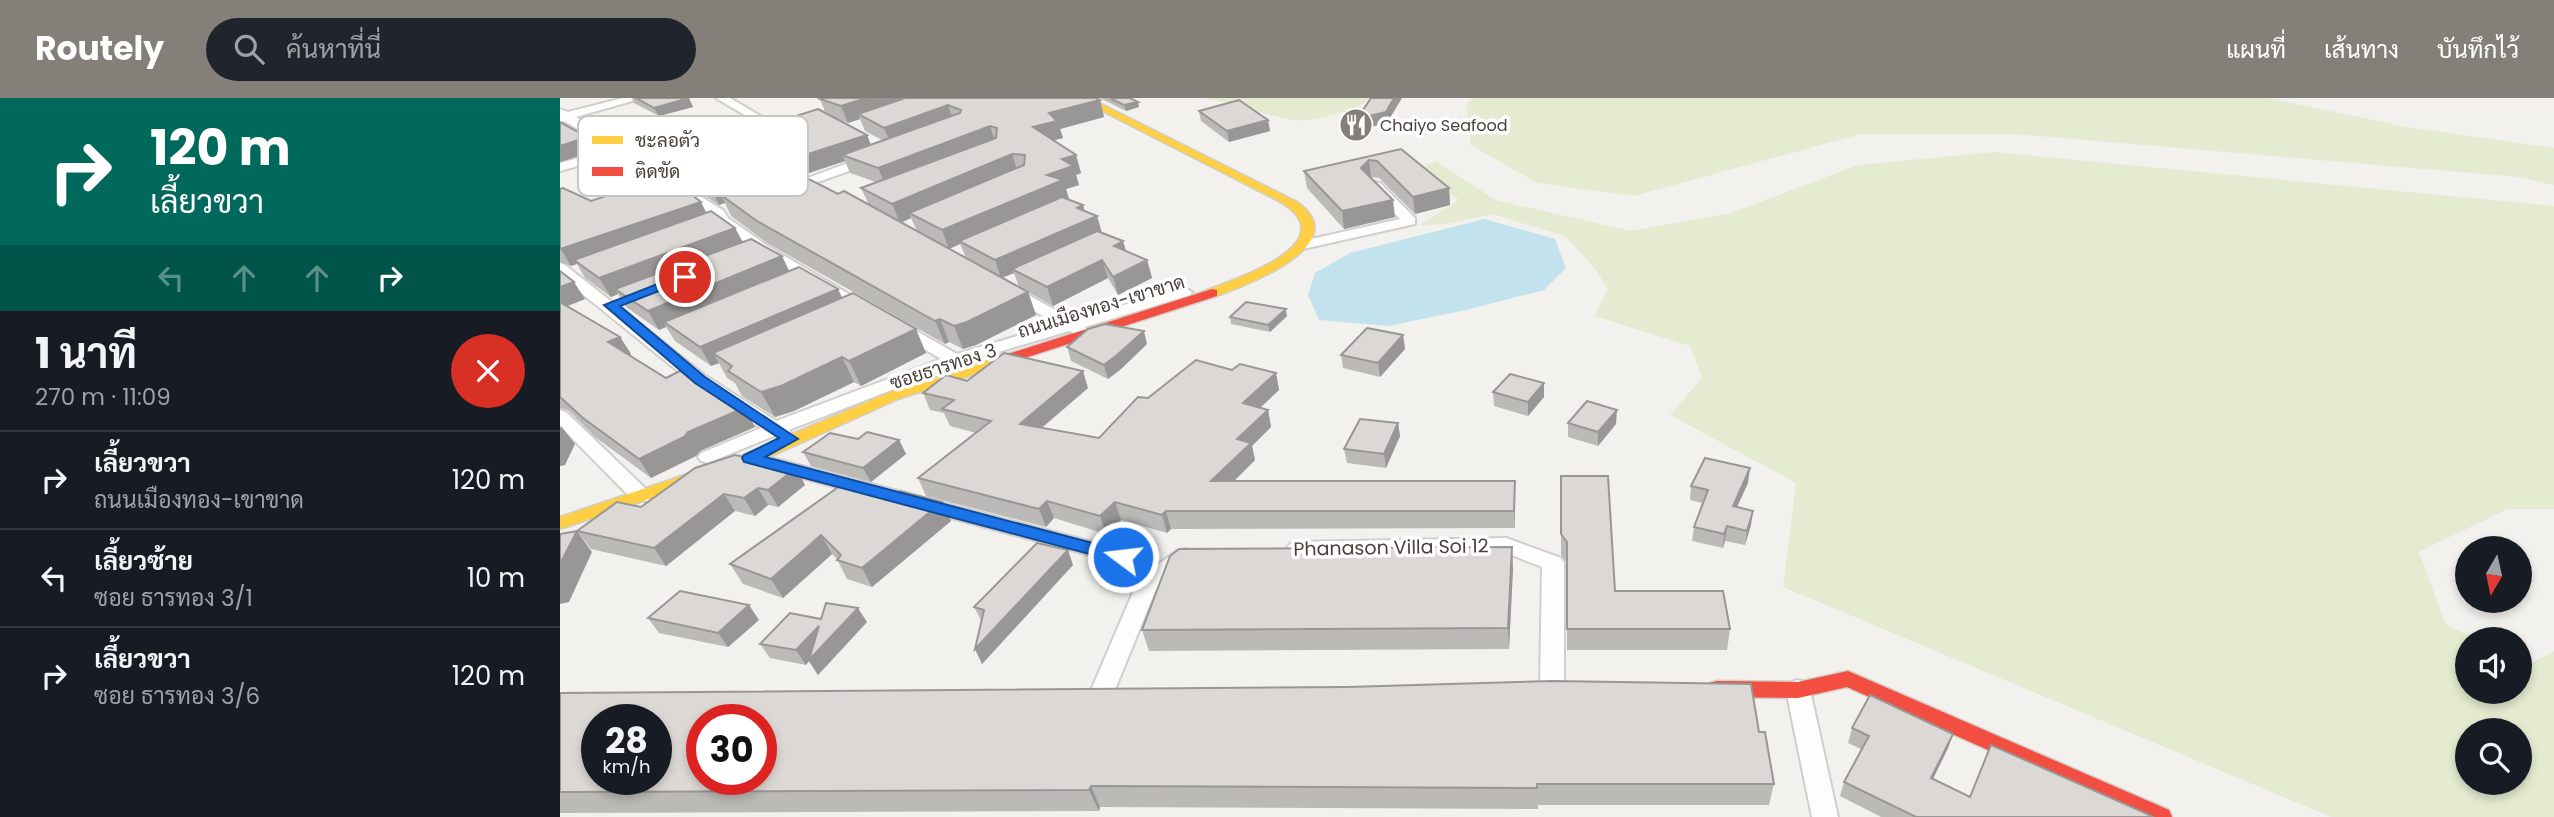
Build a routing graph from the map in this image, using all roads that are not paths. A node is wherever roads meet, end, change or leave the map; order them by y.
1 (637, 98) edge
2 (722, 98) edge
3 (1082, 98) edge
4 (562, 116) edge
5 (754, 116) edge
6 (578, 125) edge
7 (890, 152) edge
8 (578, 162) edge
9 (560, 167) edge
10 (808, 181) edge
11 (1372, 183) edge
12 (693, 196) edge
13 (1303, 245) junction
14 (571, 271) edge
15 (809, 276) junction
16 (1003, 283) edge
17 (785, 286) edge
18 (1184, 292) dead end
19 (876, 315) junction
20 (840, 319) edge
21 (1079, 330) junction
22 (962, 365) junction
23 (560, 416) edge
24 (783, 434) junction
25 (708, 457) dead end
26 (750, 458) junction
27 (640, 496) junction
28 (560, 523) edge
29 (1274, 550) edge
30 (1205, 551) edge
31 (1123, 557) dead end
32 (1552, 688) edge
33 (1702, 689) edge
34 (1798, 691) junction
35 (1101, 695) edge
36 (1825, 817) edge
37 (2161, 817) edge

1 - 4 street
2 - 5 street
3 - 13 street
4 - 6 street
7 - 10 street
8 - 9 street
11 - 13 street
12 - 15 street
13 - 21 street, ถนนเมืองทอง-เขาขาด
14 - 24 street
15 - 17 street
15 - 19 street
16 - 21 street
18 - 21 street, ซอยธารทอง 3
19 - 20 street
19 - 22 street
21 - 22 street, ซอยธารทอง 3
22 - 24 street, ซอยธารทอง 3
23 - 27 street
24 - 25 street, ซอยธารทอง 3
24 - 26 street
26 - 27 street
26 - 31 street
27 - 28 street
29 - 32 street, Phanason Villa Soi 12
30 - 35 street
33 - 34 street
34 - 36 street
34 - 37 street

